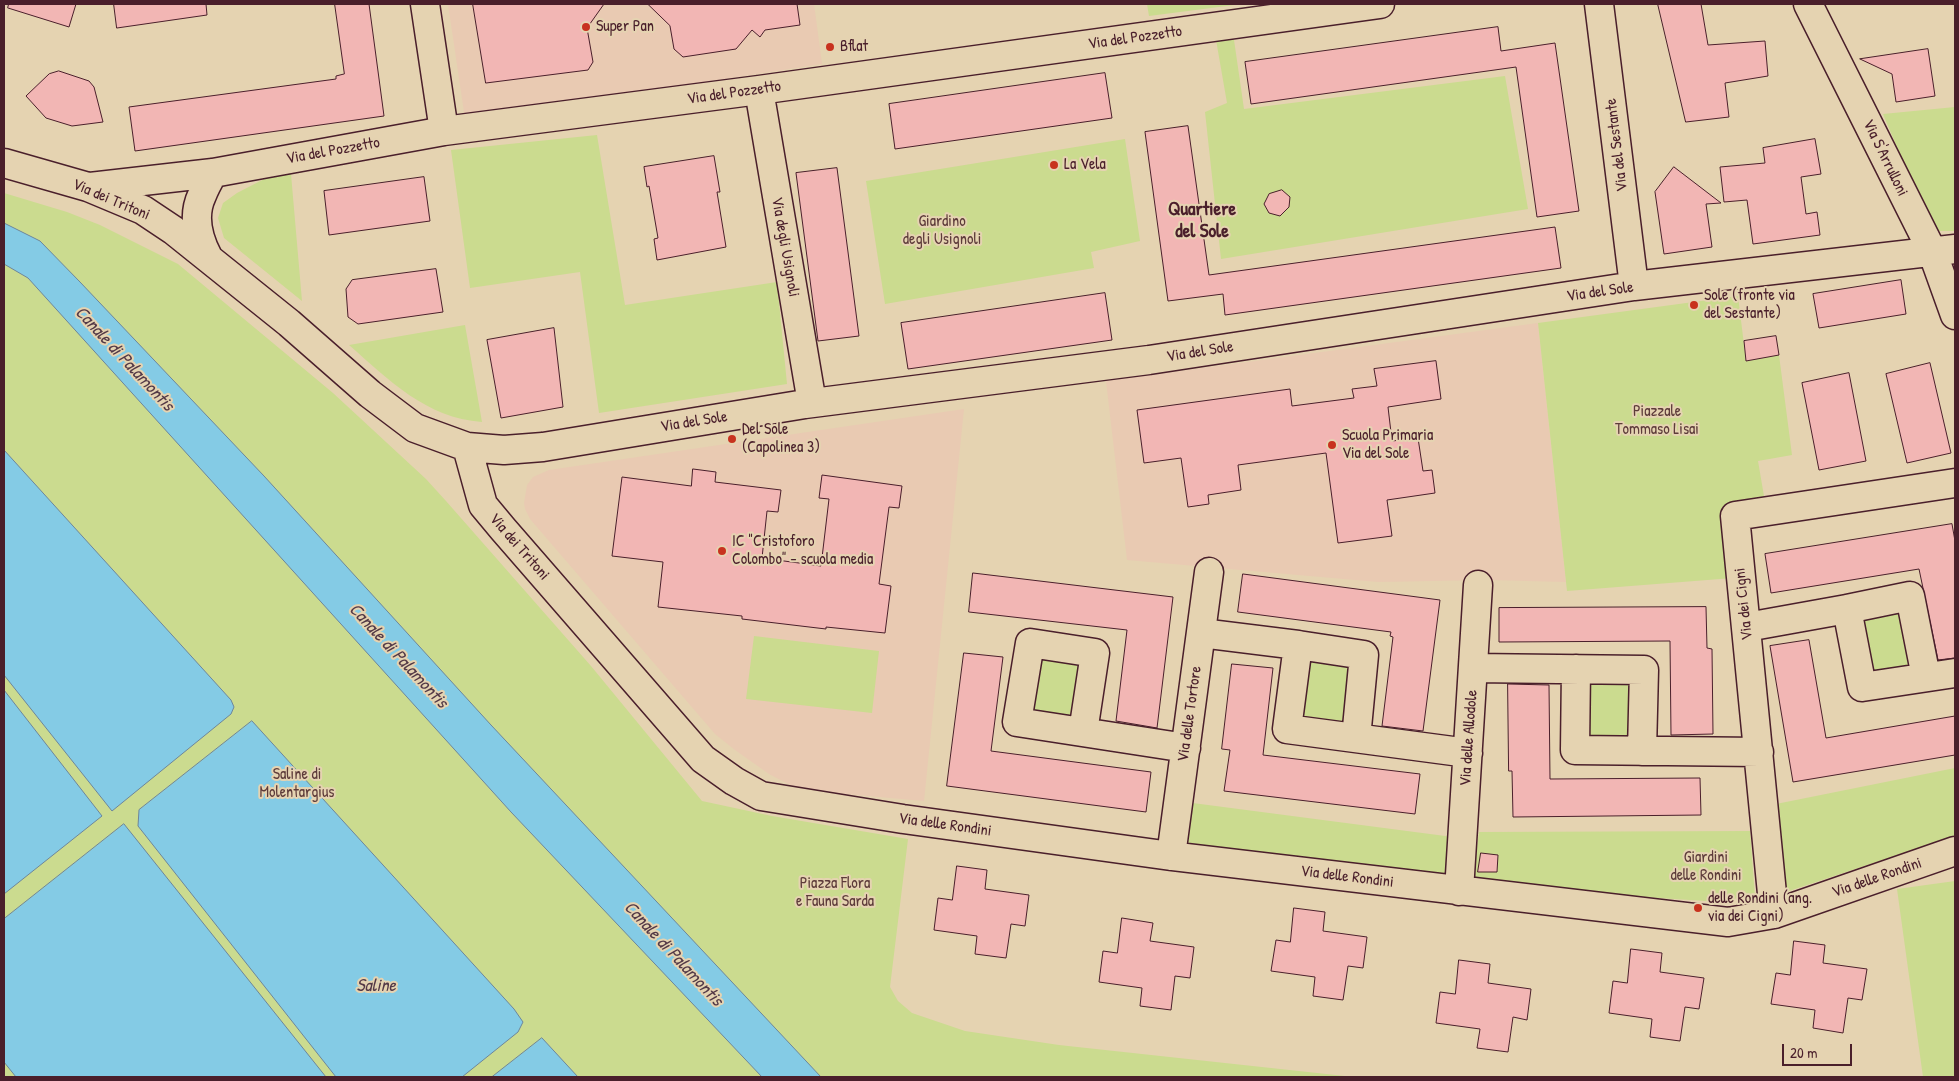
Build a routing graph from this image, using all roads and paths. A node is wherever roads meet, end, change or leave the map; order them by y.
1 (425, 4) edge
2 (1380, 4) edge
3 (1600, 4) edge
4 (1808, 4) edge
5 (759, 90) junction
6 (444, 131) junction
7 (4, 163) edge
8 (212, 173) junction
9 (88, 187) junction
10 (1944, 250) edge
11 (208, 257) junction
12 (1634, 286) junction
13 (1955, 315) edge
14 (812, 403) junction
15 (467, 447) junction
16 (1955, 483) edge
17 (1209, 572) dead end
18 (1478, 585) dead end
19 (1847, 609) junction
20 (1747, 627) junction
21 (1201, 633) junction
22 (1298, 646) junction
23 (1473, 668) junction
24 (1576, 669) junction
25 (1955, 672) edge
26 (1926, 677) junction
27 (1083, 732) dead end
28 (1356, 738) junction
29 (1186, 748) junction
30 (1642, 751) junction
31 (1759, 752) junction
32 (1468, 753) junction
33 (734, 782) joint
34 (1955, 851) edge
35 (1172, 856) junction
36 (1459, 891) junction
37 (1774, 914) junction

1 - 6 street
2 - 5 street, Via del Pozzetto
3 - 12 street, Via del Sestante
4 - 10 street, Via S'Arrulloni
5 - 6 street, Via del Pozzetto
5 - 14 street, Via degli Usignoli
6 - 8 street, Via del Pozzetto
7 - 9 street, Via dei Tritoni
8 - 9 street, Via del Pozzetto
8 - 11 street, Via dei Tritoni
9 - 11 street, Via dei Tritoni
10 - 12 street, Via del Sole
10 - 13 street, Via S'Arrulloni
11 - 15 street, Via dei Tritoni
12 - 14 street, Via del Sole
14 - 15 street, Via del Sole
15 - 33 street, Via dei Tritoni
16 - 20 street, Via dei Cigni
17 - 21 street, Via delle Tortore
18 - 23 street, Via delle Allodole
19 - 20 street
19 - 26 street
19 - 26 street
20 - 31 street, Via dei Cigni
21 - 22 street
21 - 29 street, Via delle Tortore
22 - 28 street
22 - 28 street
23 - 24 street
23 - 32 street, Via delle Allodole
24 - 30 street
24 - 30 street
25 - 26 street
27 - 29 street
28 - 32 street
29 - 35 street, Via delle Tortore
30 - 31 street
31 - 37 street, Via dei Cigni
32 - 36 street, Via delle Allodole
33 - 35 street, Via delle Rondini
34 - 37 street, Via delle Rondini
35 - 36 street, Via delle Rondini
36 - 37 street, Via delle Rondini

